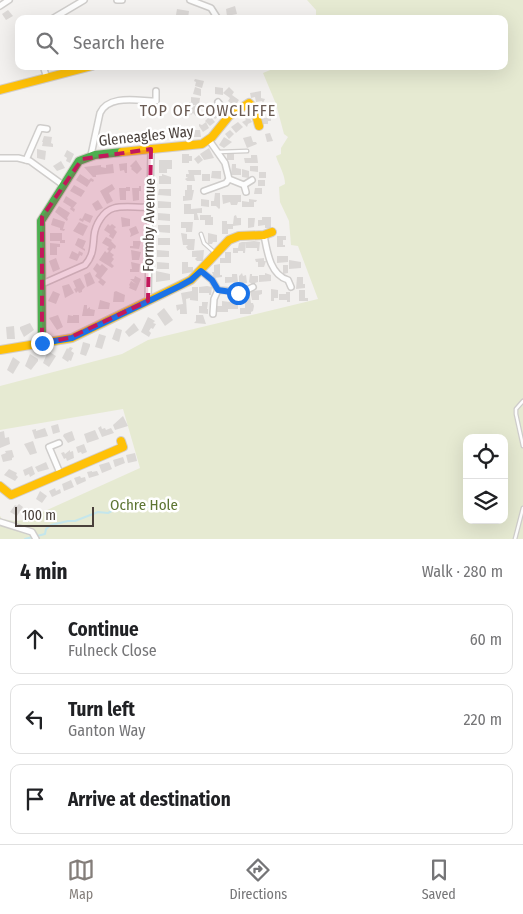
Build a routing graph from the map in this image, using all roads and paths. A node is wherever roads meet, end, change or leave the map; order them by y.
1 (9, 0) edge
2 (84, 0) edge
3 (117, 0) edge
4 (122, 0) edge
5 (190, 0) edge
6 (0, 6) edge
7 (59, 15) edge
8 (215, 15) edge
9 (44, 70) edge
10 (77, 70) edge
11 (46, 78) junction
12 (0, 90) edge
13 (156, 91) dead end
14 (218, 102) dead end
15 (229, 116) junction
16 (259, 126) dead end
17 (47, 129) dead end
18 (209, 140) junction
19 (151, 150) junction
20 (246, 151) dead end
21 (218, 152) junction
22 (91, 155) junction
23 (0, 158) edge
24 (26, 160) junction
25 (230, 179) junction
26 (252, 180) dead end
27 (63, 185) junction
28 (244, 185) junction
29 (204, 191) dead end
30 (246, 192) dead end
31 (150, 207) junction
32 (272, 232) dead end
33 (201, 234) dead end
34 (264, 235) junction
35 (215, 253) junction
36 (201, 271) junction
37 (42, 284) junction
38 (253, 287) dead end
39 (291, 287) dead end
40 (218, 290) junction
41 (238, 293) junction
42 (241, 300) dead end
43 (148, 302) junction
44 (213, 314) dead end
45 (42, 343) junction
46 (0, 350) edge
47 (523, 401) edge
48 (121, 441) dead end
49 (59, 443) dead end
50 (523, 446) edge
51 (60, 473) junction
52 (0, 486) edge
53 (523, 508) edge
54 (0, 522) edge
55 (36, 539) edge
56 (515, 539) edge

1 - 6 street
2 - 7 street
3 - 4 street
5 - 8 street
9 - 11 street
10 - 11 street
11 - 12 street
13 - 22 street
14 - 15 street
15 - 16 street, Gleneagles Way
15 - 18 street, Gleneagles Way
17 - 24 street
18 - 19 street, Gleneagles Way
18 - 21 street
19 - 22 street, Gleneagles Way
19 - 31 street, Formby Avenue
20 - 21 lane
21 - 25 street
22 - 27 street, Gleneagles Way
23 - 24 street
24 - 27 street
25 - 28 street
25 - 29 street
26 - 28 street
27 - 37 street, Gleneagles Way
28 - 30 street
31 - 37 street
31 - 43 street, Formby Avenue
32 - 34 street
33 - 35 lane
34 - 35 street
34 - 39 street
35 - 36 street
36 - 40 street
36 - 43 street
37 - 45 street, Gleneagles Way
38 - 41 street
40 - 41 street
40 - 44 street
41 - 42 street
43 - 45 street
45 - 46 street
47 - 50 lane
48 - 51 street
49 - 51 street
51 - 52 street
53 - 56 lane
54 - 55 street

